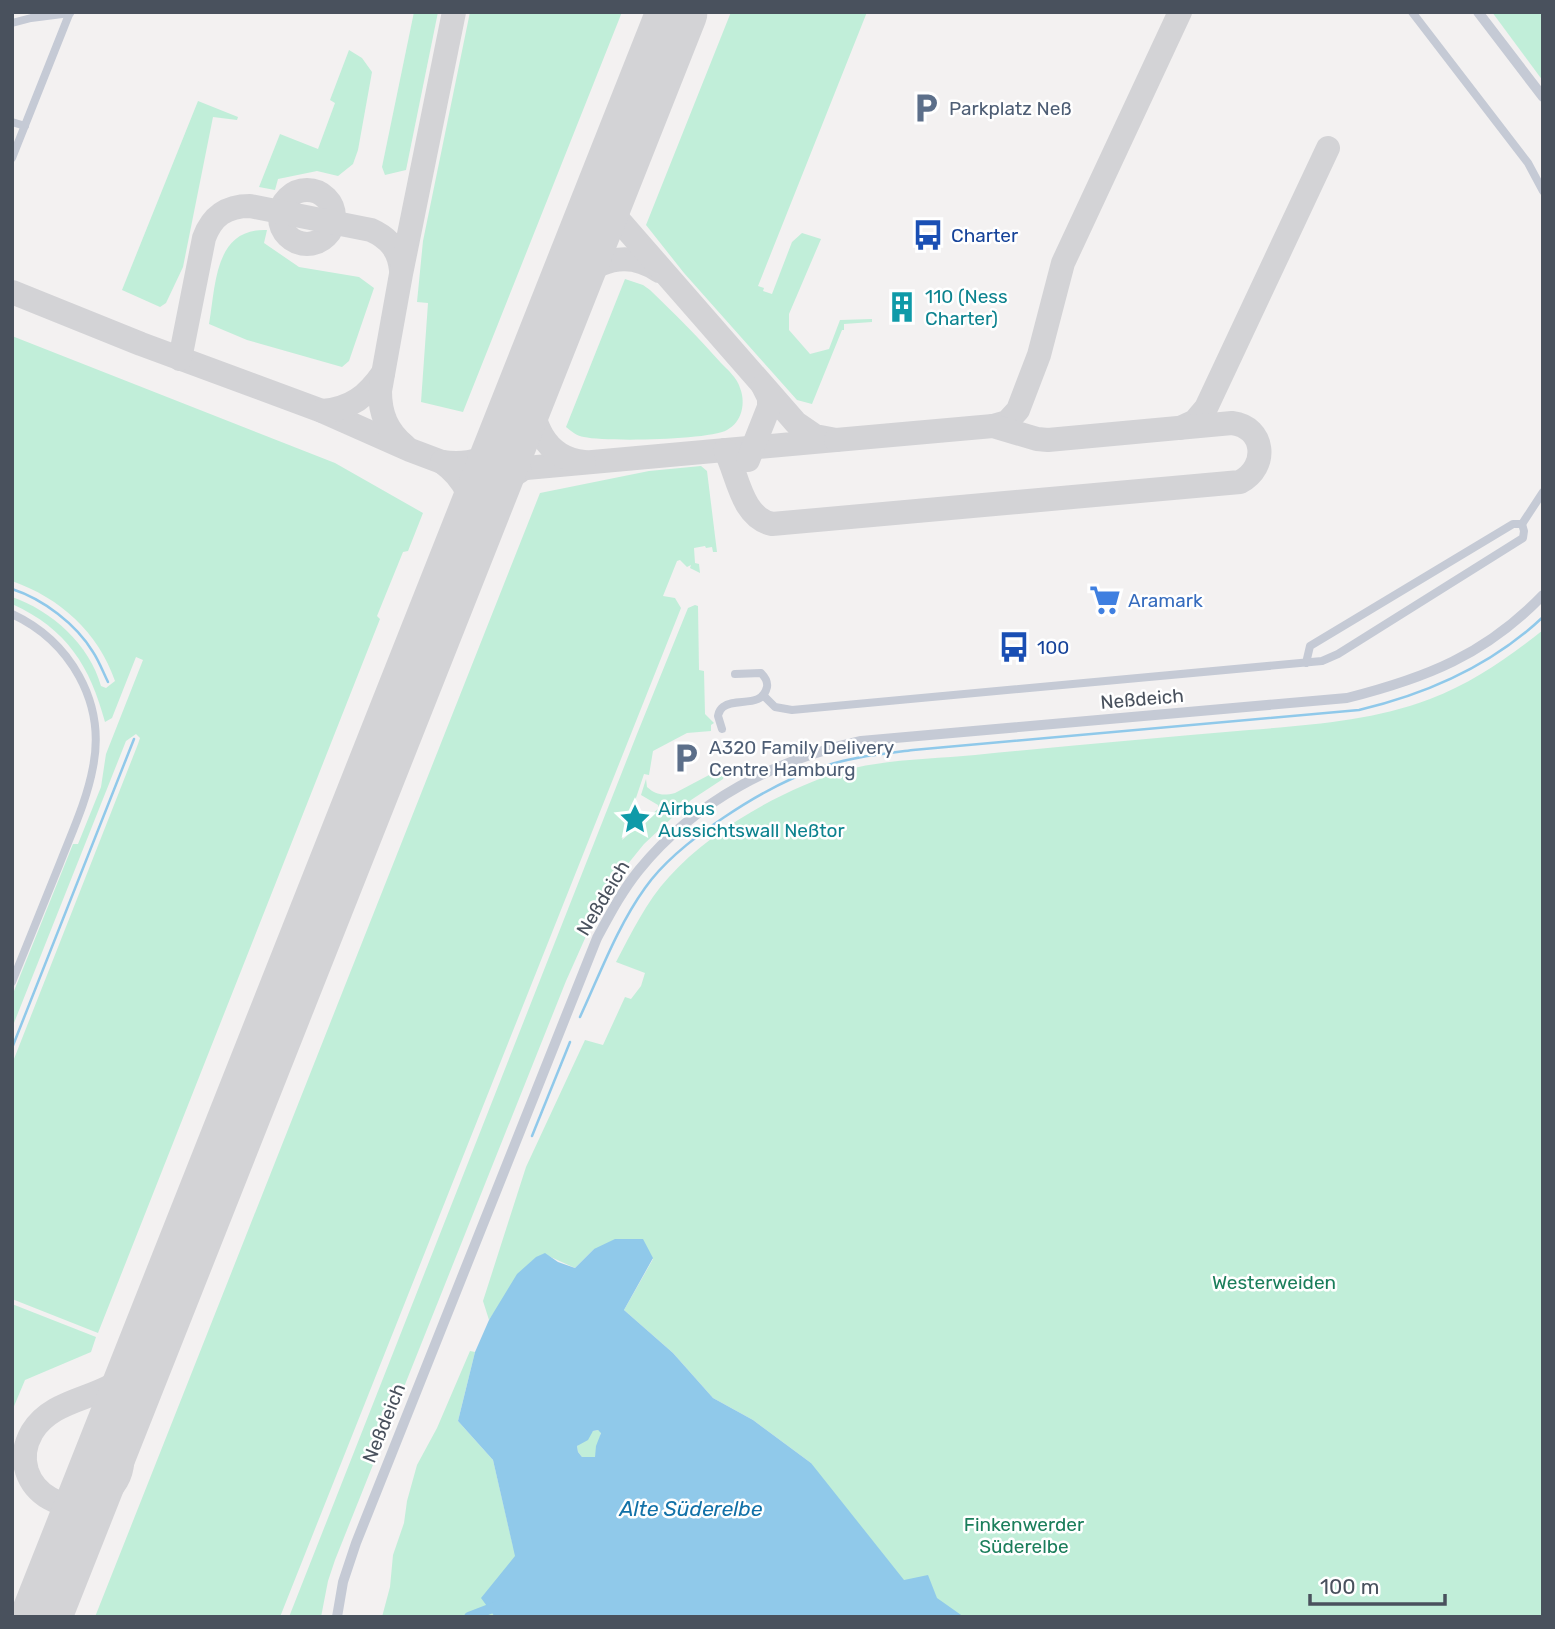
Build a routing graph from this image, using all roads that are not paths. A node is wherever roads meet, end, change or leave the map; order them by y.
1 (1412, 12) edge
2 (1478, 12) edge
3 (70, 13) edge
4 (12, 23) edge
5 (1543, 97) edge
6 (12, 122) edge
7 (25, 126) junction
8 (12, 158) edge
9 (1543, 191) edge
10 (1543, 492) edge
11 (1522, 524) junction
12 (1543, 596) edge
13 (12, 614) edge
14 (1306, 663) junction
15 (735, 674) dead end
16 (763, 695) junction
17 (722, 729) dead end
18 (12, 982) edge
19 (337, 1617) edge

1 - 9 street
2 - 5 street
3 - 4 street
3 - 7 street
6 - 7 street
7 - 8 street
10 - 11 street
11 - 14 street
11 - 14 street
12 - 19 street, Neßdeich
13 - 18 street
14 - 16 street
15 - 16 street
16 - 17 street

